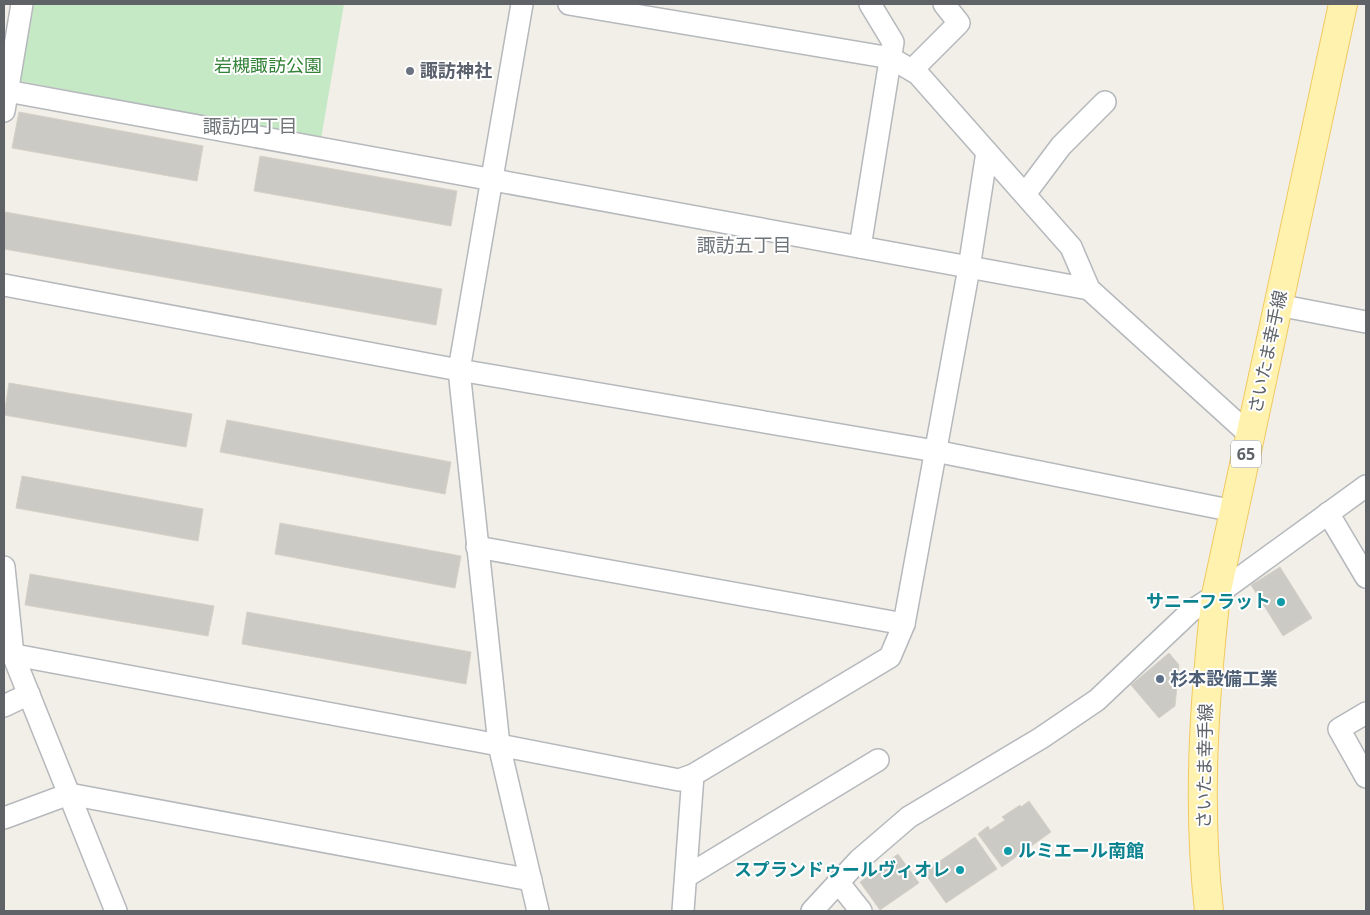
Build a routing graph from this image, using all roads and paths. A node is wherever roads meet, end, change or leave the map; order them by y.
1 (22, 4) edge
2 (522, 4) edge
3 (570, 4) edge
4 (870, 4) edge
5 (944, 4) edge
6 (1343, 4) edge
7 (891, 58) junction
8 (912, 70) junction
9 (6, 101) edge
10 (1105, 102) dead end
11 (987, 152) junction
12 (490, 181) junction
13 (1025, 194) junction
14 (860, 247) junction
15 (969, 268) junction
16 (4, 286) edge
17 (1089, 290) junction
18 (1278, 305) junction
19 (1366, 322) edge
20 (459, 370) junction
21 (1250, 435) junction
22 (936, 451) junction
23 (1366, 486) edge
24 (1234, 511) junction
25 (1328, 513) junction
26 (477, 547) junction
27 (4, 567) edge
28 (1366, 578) edge
29 (1216, 595) junction
30 (904, 624) junction
31 (8, 654) edge
32 (29, 694) junction
33 (4, 706) edge
34 (1366, 713) edge
35 (499, 745) junction
36 (878, 760) dead end
37 (693, 775) junction
38 (1366, 777) edge
39 (69, 794) junction
40 (4, 818) edge
41 (687, 876) junction
42 (531, 880) junction
43 (838, 882) junction
44 (116, 911) edge
45 (538, 911) edge
46 (683, 911) edge
47 (812, 911) edge
48 (861, 911) edge
49 (1209, 911) edge

1 - 9 street
2 - 12 street
3 - 7 street
4 - 7 street
5 - 8 street
6 - 18 main road, さいたま幸手線 / 65
7 - 8 street
7 - 14 street
8 - 11 street
9 - 12 street
10 - 13 street
11 - 13 street
11 - 15 street
12 - 14 street
12 - 20 street
13 - 17 street
14 - 15 street
15 - 17 street
15 - 22 street
16 - 20 street
17 - 21 street
18 - 19 street
18 - 21 main road, さいたま幸手線 / 65
20 - 22 street
20 - 26 street
21 - 24 main road, さいたま幸手線 / 65
22 - 24 street
22 - 30 street
23 - 25 street
24 - 29 main road, さいたま幸手線 / 65
25 - 28 street
25 - 29 street
26 - 30 street
26 - 35 street
27 - 31 street
29 - 43 street
29 - 49 main road, さいたま幸手線 / 65
30 - 37 street
31 - 32 street
31 - 35 street
32 - 33 street
32 - 39 street
34 - 38 street
35 - 37 street
35 - 42 street
36 - 41 street
37 - 41 street
39 - 40 street
39 - 42 street
39 - 44 street
41 - 46 street
42 - 45 street
43 - 47 street
43 - 48 street

